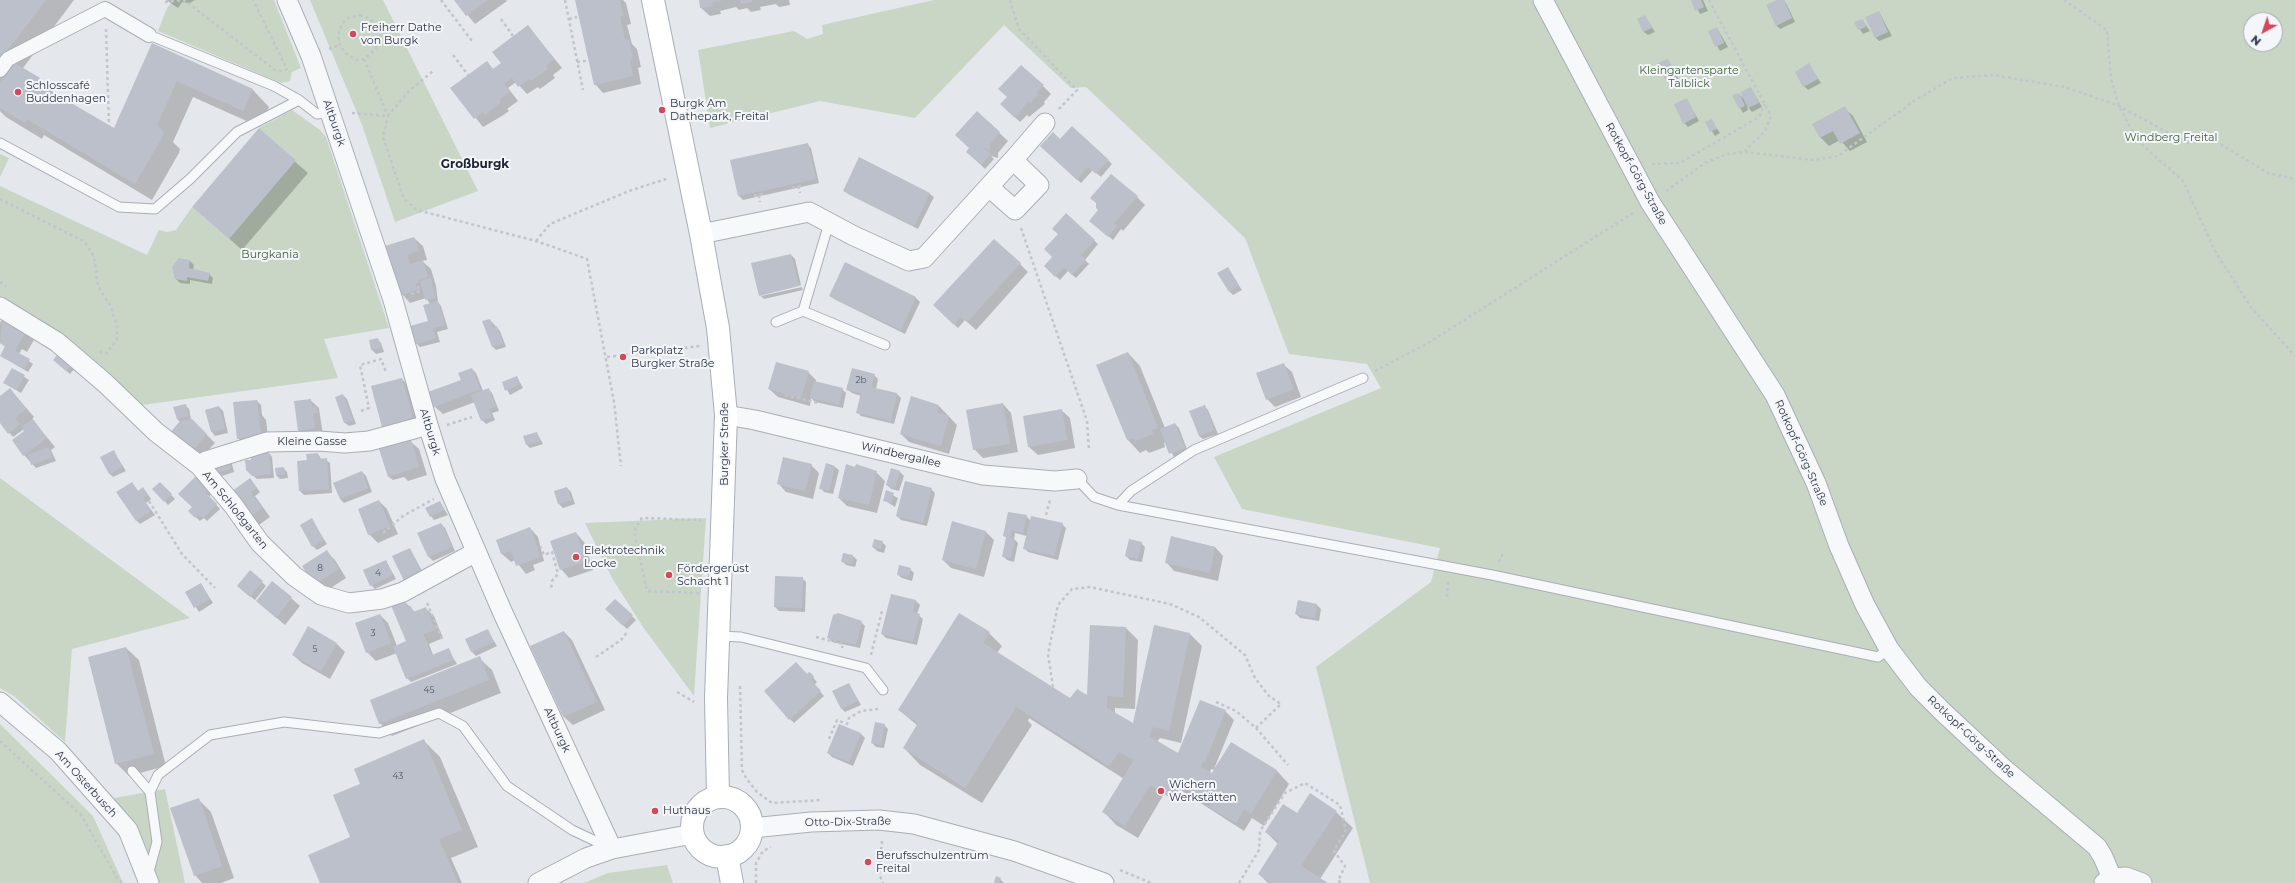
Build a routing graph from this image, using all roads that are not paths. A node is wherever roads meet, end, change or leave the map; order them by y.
1 (287, 0) edge
2 (653, 0) edge
3 (1543, 0) edge
4 (149, 35) joint
5 (0, 70) edge
6 (299, 100) junction
7 (331, 112) junction
8 (1045, 123) road end
9 (0, 143) edge
10 (1013, 160) junction
11 (989, 187) junction
12 (829, 223) junction
13 (701, 234) junction
14 (0, 307) edge
15 (803, 311) junction
16 (776, 322) dead end
17 (885, 345) dead end
18 (1362, 378) road end
19 (726, 415) junction
20 (436, 426) junction
21 (200, 466) junction
22 (1077, 479) joint
23 (1118, 505) junction
24 (476, 552) junction
25 (717, 636) junction
26 (1889, 649) junction
27 (883, 690) dead end
28 (0, 702) edge
29 (132, 771) dead end
30 (150, 792) junction
31 (718, 797) junction
32 (752, 828) junction
33 (693, 834) junction
34 (612, 849) junction
35 (727, 856) junction
36 (148, 881) edge
37 (2108, 881) edge
38 (538, 883) edge
39 (732, 883) edge
40 (1104, 883) edge
41 (2142, 883) edge

1 - 7 street, Altburgk
2 - 13 main road, Burgker Straße
3 - 26 street, Rotkopf-Görg-Straße
4 - 5 street
4 - 6 lane
6 - 7 lane
6 - 9 lane
7 - 20 street, Altburgk
8 - 10 street
10 - 11 street
10 - 11 street
11 - 12 street
12 - 13 street
12 - 15 lane
13 - 19 main road, Burgker Straße
14 - 21 street, Am Schloßgarten
15 - 16 lane
15 - 17 lane
18 - 23 lane
19 - 22 street, Windbergallee
19 - 25 main road, Burgker Straße
20 - 21 street, Kleine Gasse
20 - 24 street, Altburgk
21 - 24 street, Am Schloßgarten
22 - 23 lane
23 - 26 lane
24 - 34 street, Altburgk
25 - 27 lane
25 - 31 main road, Burgker Straße
26 - 37 street, Rotkopf-Görg-Straße
28 - 36 street, Am Osterbusch
29 - 30 lane
30 - 34 lane
30 - 36 lane
31 - 32 main road
31 - 33 main road
32 - 35 main road
32 - 40 street, Otto-Dix-Straße
33 - 34 street
33 - 35 main road
34 - 38 street
35 - 39 main road
37 - 41 street, Rotkopf-Görg-Straße

